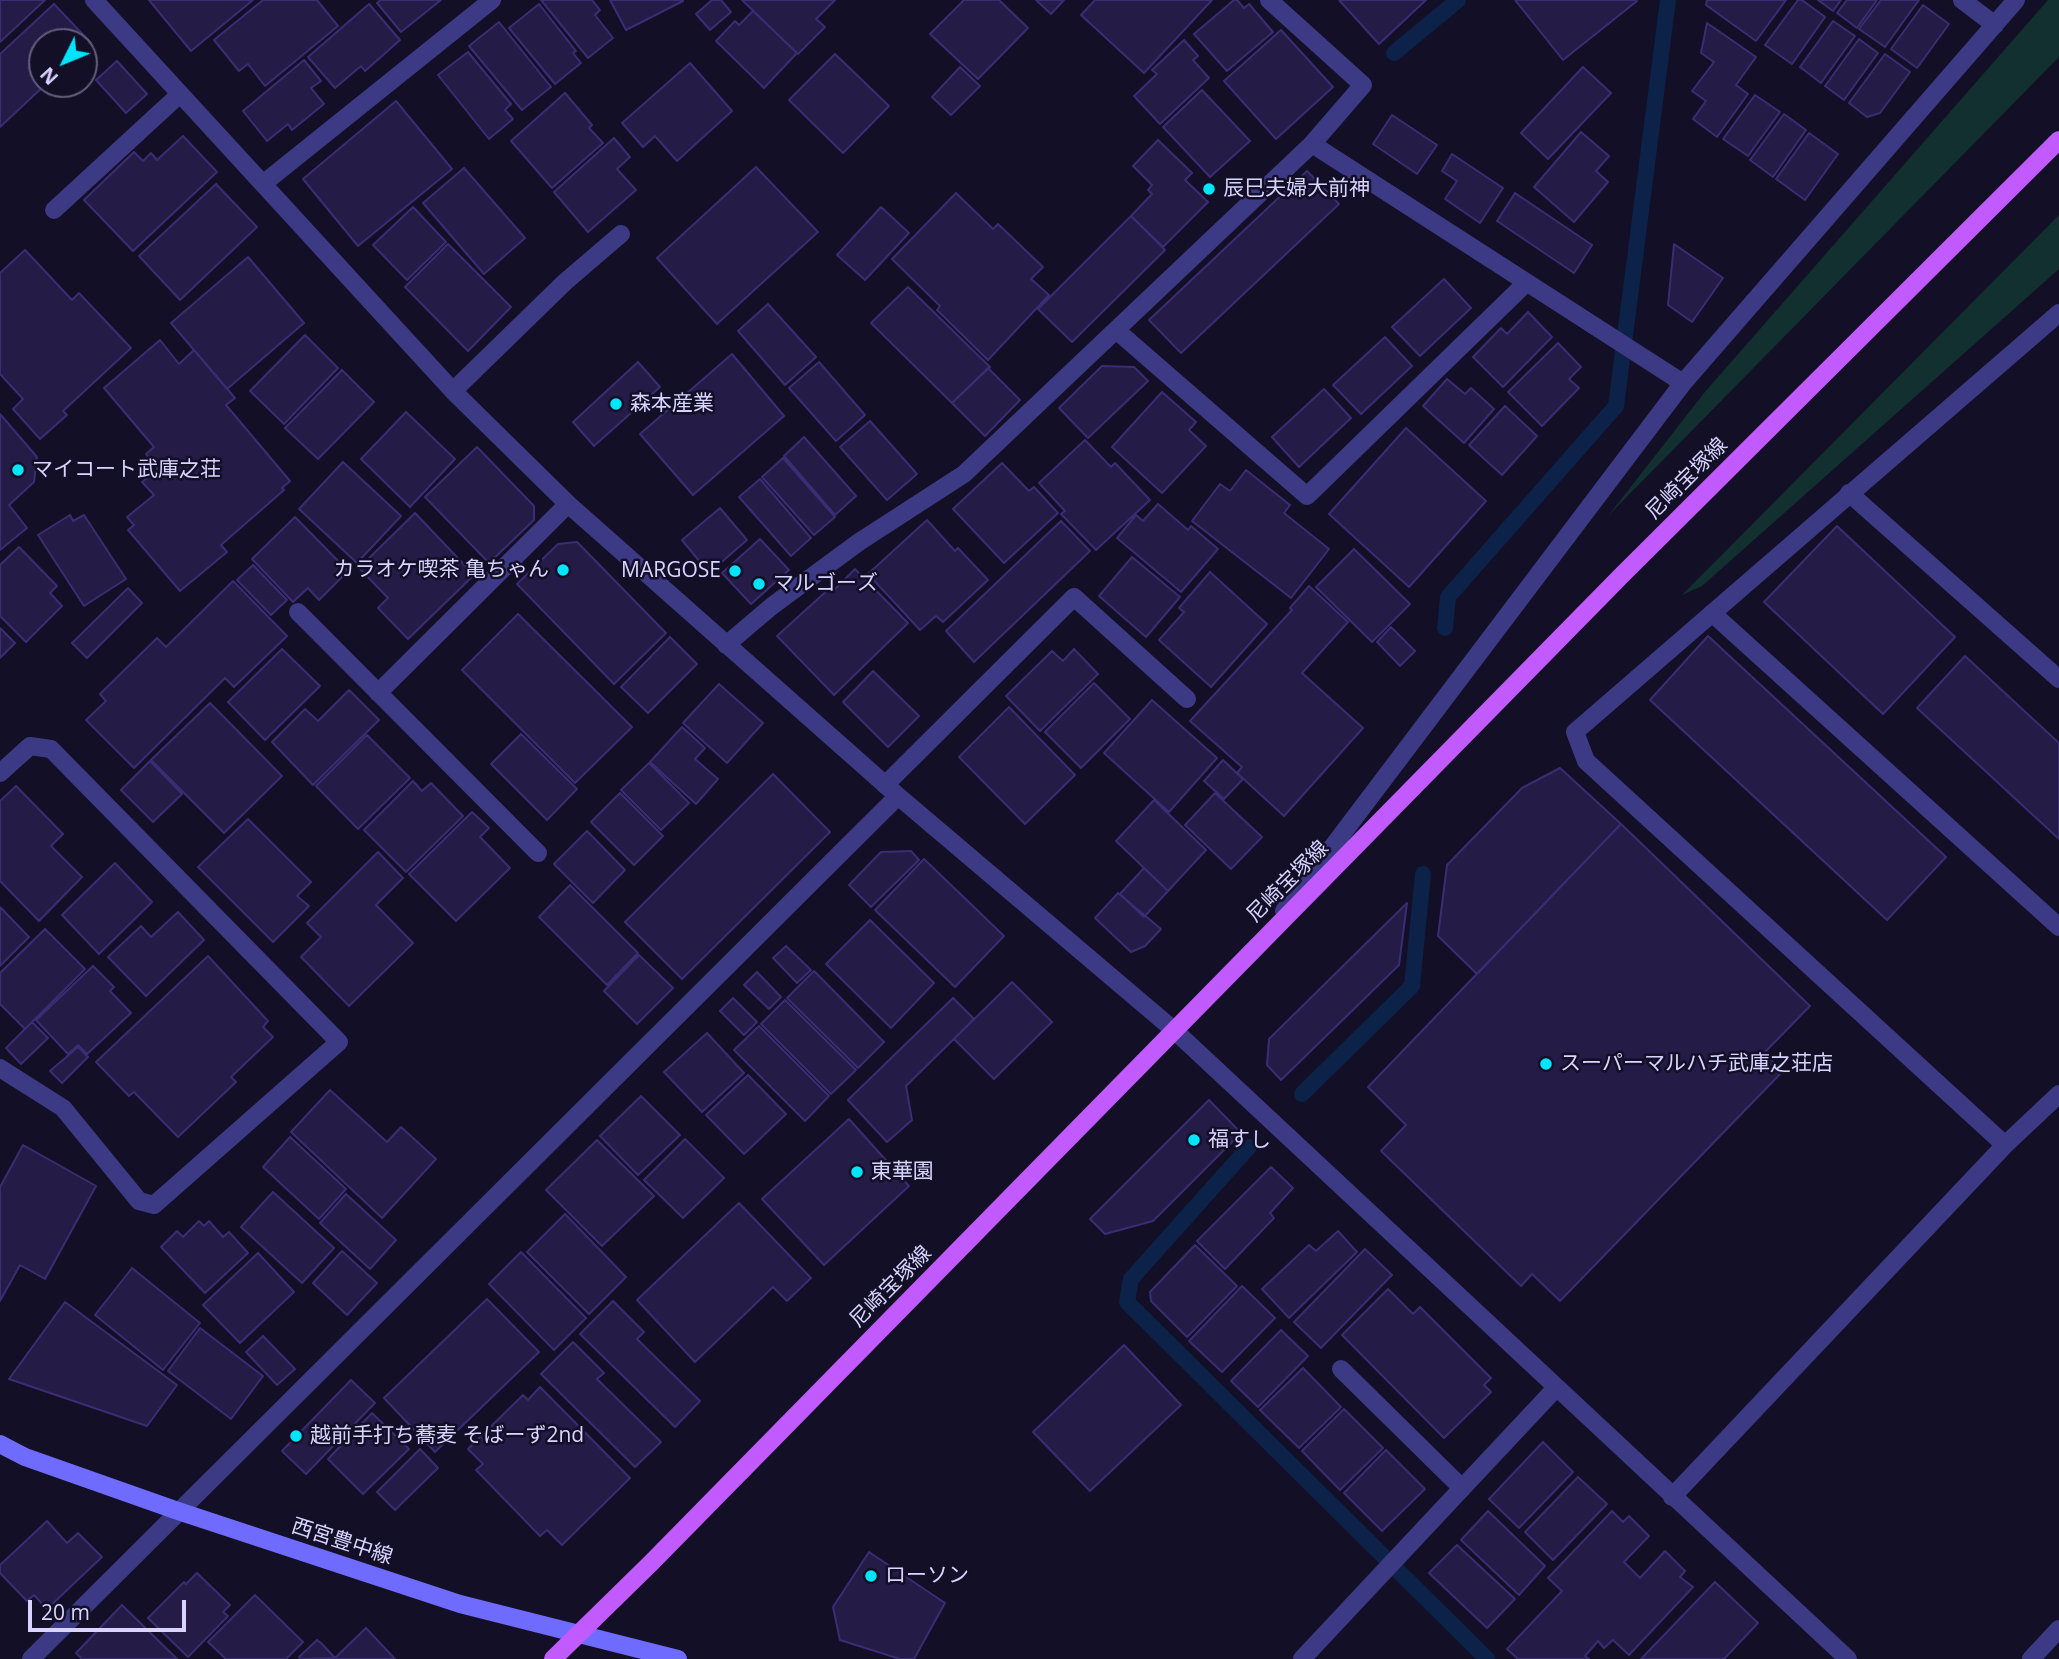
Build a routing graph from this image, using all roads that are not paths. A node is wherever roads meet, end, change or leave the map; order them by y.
1 (94, 0) edge
2 (492, 0) edge
3 (1269, 0) edge
4 (1962, 0) edge
5 (2016, 0) edge
6 (1995, 25) junction
7 (180, 94) junction
8 (2059, 140) edge
9 (1312, 144) junction
10 (264, 183) junction
11 (54, 210) dead end
12 (621, 234) dead end
13 (1527, 283) junction
14 (2059, 313) edge
15 (1116, 330) junction
16 (1683, 383) junction
17 (453, 391) junction
18 (1849, 493) junction
19 (568, 504) junction
20 (298, 612) dead end
21 (1712, 613) junction
22 (726, 645) junction
23 (2059, 680) edge
24 (379, 693) junction
25 (1187, 699) dead end
26 (0, 773) edge
27 (891, 790) junction
28 (538, 853) dead end
29 (2059, 927) edge
30 (1265, 938) junction
31 (1175, 1031) junction
32 (0, 1068) edge
33 (2059, 1094) edge
34 (2005, 1145) junction
35 (1341, 1369) dead end
36 (1556, 1388) junction
37 (0, 1444) edge
38 (1462, 1488) junction
39 (1672, 1497) junction
40 (178, 1511) junction
41 (2059, 1629) edge
42 (577, 1634) junction
43 (31, 1659) edge
44 (553, 1659) edge
45 (678, 1659) edge
46 (1302, 1659) edge
47 (1848, 1659) edge
48 (2031, 1659) edge

1 - 7 street
2 - 10 street
3 - 9 street
4 - 6 street
5 - 6 street
6 - 16 street
7 - 10 street
7 - 11 street
8 - 30 main road, 尼崎宝塚線
9 - 13 street
9 - 15 street
10 - 17 street
12 - 17 street
13 - 15 street
13 - 16 street
14 - 18 street
15 - 22 street
16 - 30 street
17 - 19 street
18 - 21 street
18 - 23 street
19 - 22 street
19 - 24 street
20 - 24 street
21 - 29 street
21 - 34 street
22 - 27 street
24 - 28 street
25 - 27 street
26 - 32 street
27 - 31 street
27 - 40 street
30 - 31 main road, 尼崎宝塚線
31 - 36 street
31 - 42 main road, 尼崎宝塚線
33 - 34 street
34 - 39 street
35 - 38 street
36 - 38 street
36 - 39 street
37 - 40 main road, 西宮豊中線
38 - 46 street
39 - 47 street
40 - 42 main road, 西宮豊中線
40 - 43 street
41 - 48 street
42 - 44 main road, 尼崎宝塚線
42 - 45 main road, 西宮豊中線

